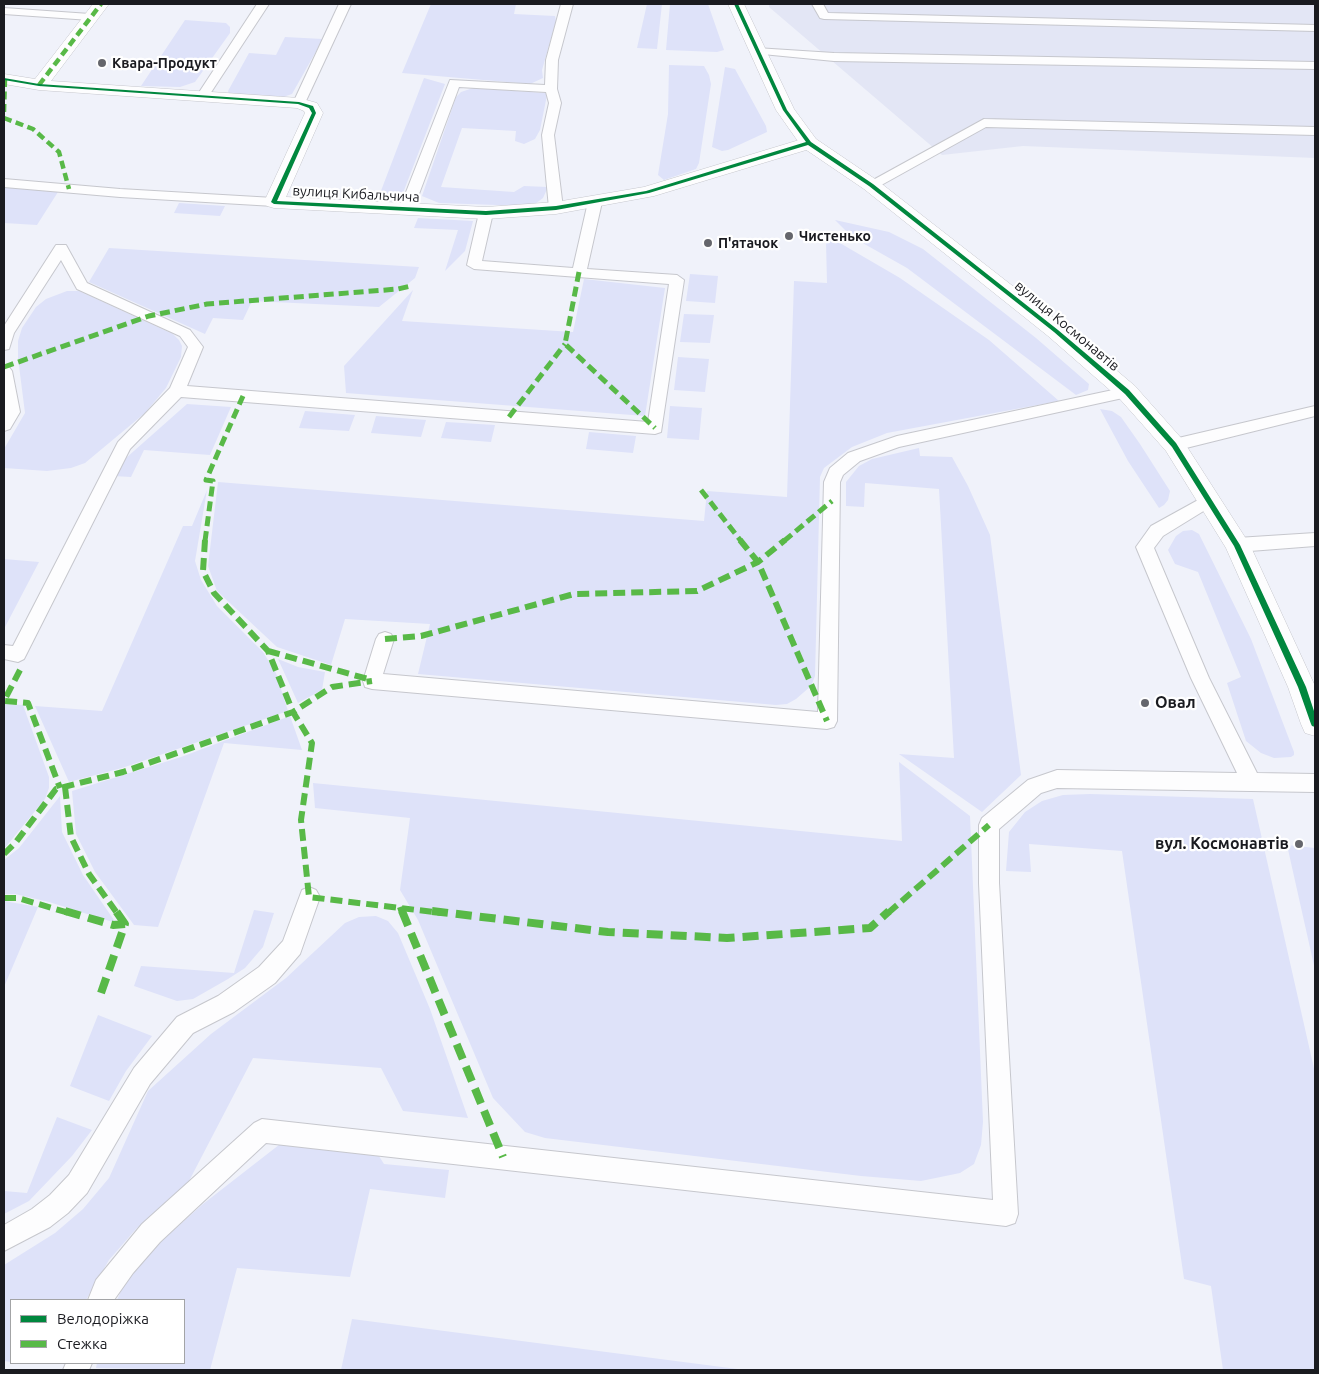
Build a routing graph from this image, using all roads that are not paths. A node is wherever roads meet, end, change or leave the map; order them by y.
1 (101, 4) edge
2 (264, 4) edge
3 (345, 4) edge
4 (567, 4) edge
5 (736, 4) edge
6 (818, 4) edge
7 (4, 11) edge
8 (90, 17) junction
9 (1315, 28) edge
10 (756, 51) junction
11 (1315, 66) edge
12 (4, 79) edge
13 (39, 85) junction
14 (551, 89) junction
15 (202, 97) junction
16 (299, 103) junction
17 (1315, 131) edge
18 (809, 142) junction
19 (4, 183) edge
20 (871, 185) junction
21 (274, 202) junction
22 (595, 202) junction
23 (556, 208) junction
24 (406, 210) junction
25 (486, 213) junction
26 (579, 272) junction
27 (4, 345) edge
28 (4, 371) edge
29 (176, 391) junction
30 (1126, 392) junction
31 (1315, 411) edge
32 (4, 425) edge
33 (1174, 445) junction
34 (1209, 500) junction
35 (1315, 539) edge
36 (1237, 545) junction
37 (385, 639) dead end
38 (4, 652) edge
39 (1315, 724) edge
40 (1251, 782) junction
41 (1315, 783) edge
42 (309, 897) dead end
43 (4, 1239) edge
44 (101, 1299) edge

1 - 8 street
2 - 15 lane
3 - 16 lane
4 - 14 lane
5 - 10 street, вулиця Космонавтів
6 - 9 lane
7 - 8 lane
8 - 13 street
10 - 11 lane
10 - 18 street, вулиця Космонавтів
12 - 13 street
13 - 15 street
14 - 23 lane
14 - 24 lane
15 - 16 street
16 - 21 street, вулиця Кибальчича
17 - 20 lane
18 - 20 street, вулиця Космонавтів
18 - 22 street, вулиця Кибальчича
19 - 21 lane
20 - 30 street, вулиця Космонавтів
21 - 24 street, вулиця Кибальчича
22 - 23 street, вулиця Кибальчича
22 - 26 lane
23 - 25 street, вулиця Кибальчича
24 - 25 street, вулиця Кибальчича
25 - 26 lane
26 - 29 lane
27 - 29 lane
28 - 32 lane
29 - 38 lane
30 - 33 street, вулиця Космонавтів
30 - 37 lane
31 - 33 lane
33 - 34 street, вулиця Космонавтів
34 - 36 street, вулиця Космонавтів
34 - 40 lane
35 - 36 lane
36 - 39 street, вулиця Космонавтів
40 - 41 lane
40 - 44 lane
42 - 43 lane

